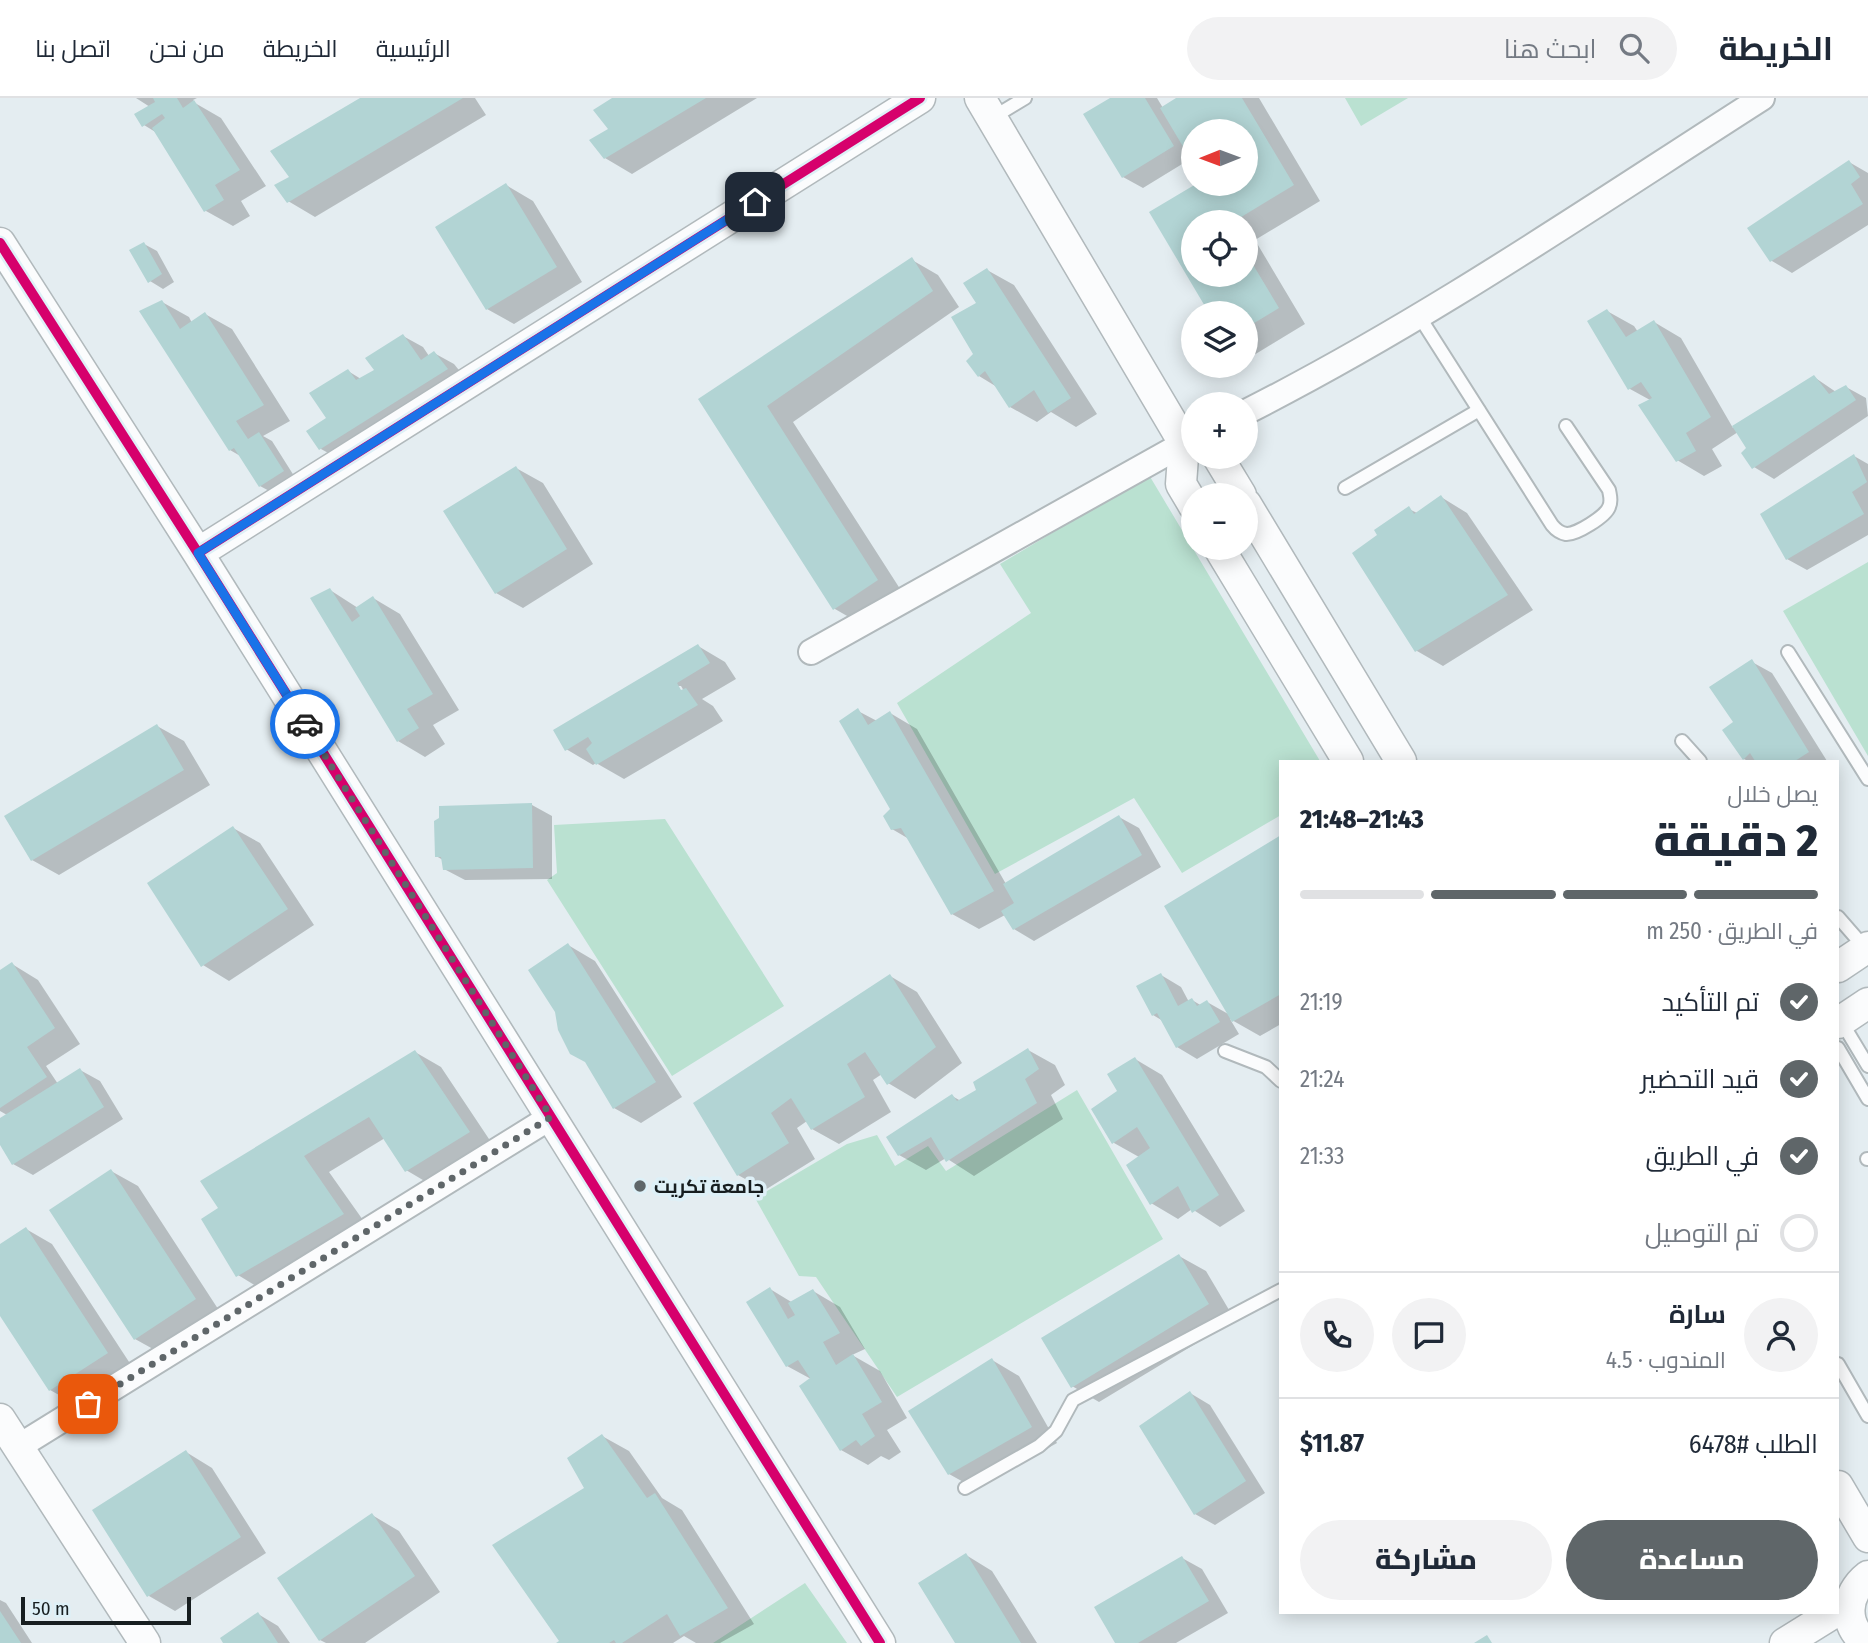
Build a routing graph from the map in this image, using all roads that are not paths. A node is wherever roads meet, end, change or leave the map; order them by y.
1 (920, 98) edge
2 (1025, 98) edge
3 (1762, 98) edge
4 (986, 108) edge
5 (0, 243) edge
6 (1419, 316) junction
7 (1258, 406) edge
8 (1479, 410) junction
9 (1566, 426) dead end
10 (1181, 427) edge
11 (1181, 447) edge
12 (1345, 488) dead end
13 (1258, 524) edge
14 (198, 553) junction
15 (1226, 560) edge
16 (811, 652) dead end
17 (1788, 652) dead end
18 (1682, 741) dead end
19 (1347, 760) edge
20 (1400, 760) edge
21 (1699, 760) edge
22 (1868, 779) edge
23 (1839, 918) edge
24 (1867, 947) edge
25 (1839, 966) edge
26 (1868, 1003) edge
27 (1839, 1031) edge
28 (1225, 1051) dead end
29 (1868, 1066) edge
30 (1279, 1079) edge
31 (1868, 1099) edge
32 (551, 1117) junction
33 (1279, 1291) edge
34 (1839, 1366) edge
35 (1868, 1416) edge
36 (0, 1419) edge
37 (18, 1447) junction
38 (965, 1488) dead end
39 (1839, 1488) edge
40 (1868, 1537) edge
41 (1847, 1594) edge
42 (1822, 1614) edge
43 (145, 1643) edge
44 (880, 1643) edge
45 (1785, 1643) edge
46 (1867, 1643) edge

1 - 14 street
2 - 4 lane
3 - 6 street
4 - 10 street
5 - 14 street
6 - 7 street
6 - 8 lane
8 - 9 lane
8 - 12 lane
11 - 16 street
13 - 20 street
14 - 32 street
15 - 19 street
17 - 22 lane
18 - 21 lane
23 - 24 lane
24 - 25 street
26 - 27 street
27 - 29 lane
27 - 31 lane
28 - 30 lane
32 - 37 street
32 - 44 street
33 - 38 lane
34 - 35 lane
36 - 37 street
37 - 43 street
39 - 40 street
41 - 46 street
42 - 45 street

